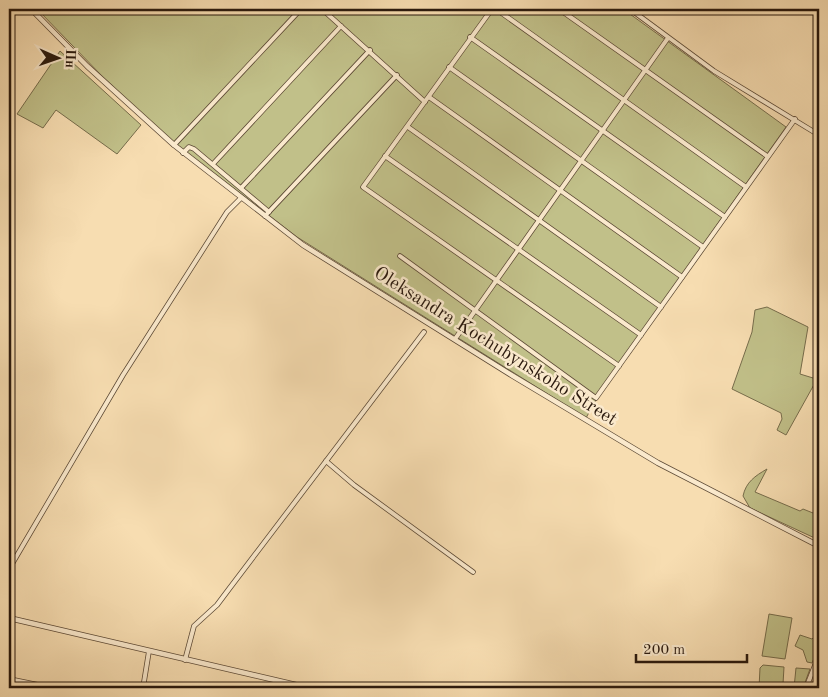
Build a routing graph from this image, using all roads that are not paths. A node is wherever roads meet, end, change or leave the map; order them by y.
1 (31, 9) edge
2 (301, 9) edge
3 (322, 9) edge
4 (492, 9) edge
5 (496, 9) edge
6 (559, 9) edge
7 (630, 9) edge
8 (341, 26) junction
9 (470, 37) junction
10 (668, 38) junction
11 (370, 50) junction
12 (449, 67) junction
13 (645, 70) junction
14 (397, 75) junction
15 (429, 97) junction
16 (624, 100) junction
17 (425, 102) junction
18 (795, 119) junction
19 (408, 127) junction
20 (602, 130) junction
21 (819, 135) edge
22 (174, 145) junction
23 (183, 153) junction
24 (385, 156) junction
25 (766, 156) junction
26 (581, 159) junction
27 (213, 164) junction
28 (242, 187) junction
29 (746, 187) junction
30 (560, 189) junction
31 (241, 198) junction
32 (267, 214) junction
33 (726, 217) junction
34 (538, 219) junction
35 (703, 247) junction
36 (518, 248) junction
37 (400, 256) dead end
38 (682, 278) junction
39 (495, 280) junction
40 (661, 307) junction
41 (474, 310) junction
42 (424, 332) dead end
43 (641, 335) junction
44 (455, 339) junction
45 (619, 366) junction
46 (326, 461) junction
47 (819, 546) edge
48 (9, 569) edge
49 (473, 572) dead end
50 (9, 618) edge
51 (150, 651) junction
52 (819, 655) edge
53 (185, 660) junction
54 (9, 678) edge
55 (27, 683) junction
56 (283, 685) edge
57 (28, 688) edge
58 (53, 688) edge
59 (144, 688) edge
60 (309, 688) edge
61 (806, 688) edge

1 - 22 street, Oleksandra Kochubynskoho Street
2 - 22 street
3 - 8 street
4 - 9 street
5 - 16 street
6 - 13 street
7 - 10 street
8 - 11 street
8 - 27 street
9 - 12 street
9 - 20 street
10 - 13 street
10 - 18 street
11 - 14 street
11 - 28 street
12 - 15 street
12 - 26 street
13 - 16 street
13 - 25 street
14 - 17 street
14 - 32 street
15 - 17 street
15 - 30 street
16 - 20 street
16 - 29 street
17 - 19 street
18 - 21 street
18 - 25 street
19 - 24 street
19 - 34 street
20 - 26 street
20 - 33 street
22 - 23 street, Oleksandra Kochubynskoho Street
23 - 27 street
23 - 31 street, Oleksandra Kochubynskoho Street
24 - 36 street
24 - 39 street
25 - 29 street
26 - 30 street
26 - 35 street
27 - 28 street
28 - 32 street
29 - 33 street
30 - 34 street
30 - 38 street
31 - 32 street, Oleksandra Kochubynskoho Street
31 - 48 street
32 - 44 street, Oleksandra Kochubynskoho Street
33 - 35 street
34 - 36 street
34 - 40 street
35 - 38 street
36 - 39 street
36 - 43 street
37 - 41 street
38 - 40 street
39 - 41 street
39 - 45 street
40 - 43 street
41 - 44 street
41 - 45 street
42 - 46 street
43 - 45 street
44 - 47 street, Oleksandra Kochubynskoho Street
46 - 49 street
46 - 53 street
50 - 51 street
51 - 53 street
51 - 59 street
52 - 61 street
53 - 56 street
54 - 55 street
55 - 57 street
55 - 58 street
56 - 60 street

